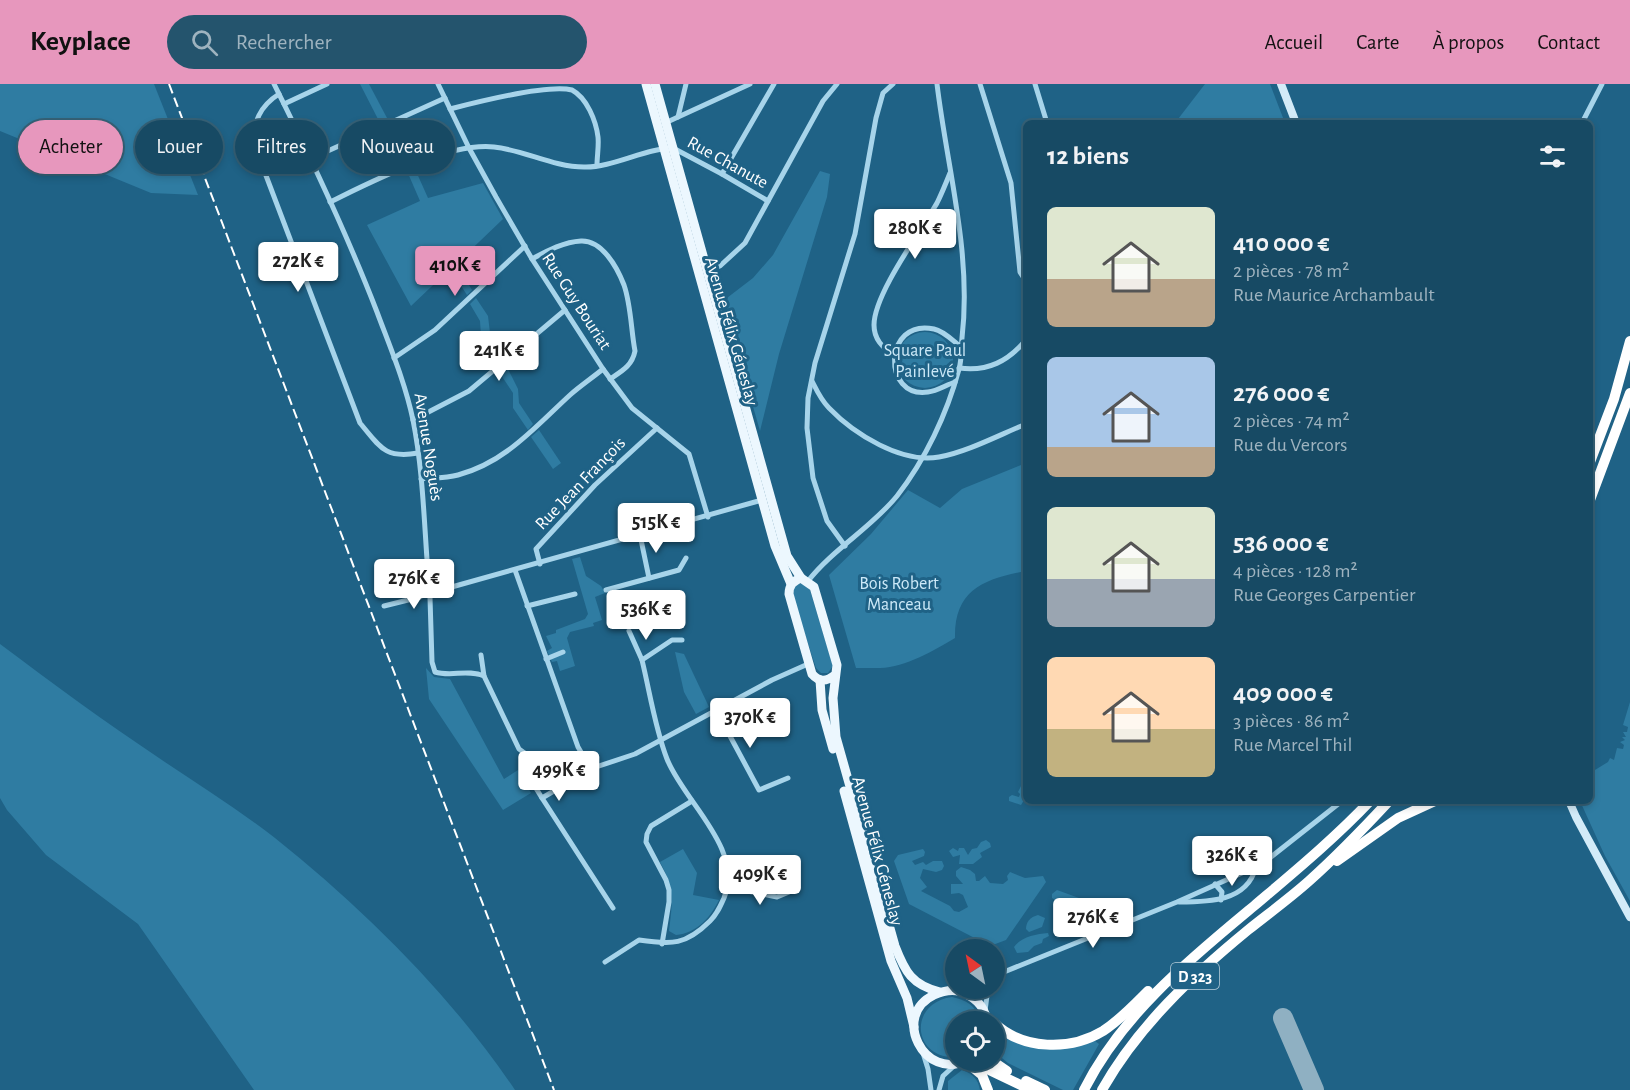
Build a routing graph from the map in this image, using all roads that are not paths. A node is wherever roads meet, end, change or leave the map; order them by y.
1 (274, 84) edge
2 (327, 84) edge
3 (438, 84) edge
4 (646, 84) edge
5 (655, 84) edge
6 (686, 84) edge
7 (750, 84) edge
8 (774, 84) edge
9 (837, 84) edge
10 (893, 84) edge
11 (937, 84) edge
12 (980, 84) edge
13 (1035, 84) edge
14 (1281, 84) edge
15 (1602, 84) edge
16 (279, 94) junction
17 (445, 98) junction
18 (284, 104) junction
19 (450, 109) junction
20 (678, 117) junction
21 (292, 120) edge
22 (1046, 120) edge
23 (1295, 120) edge
24 (1584, 120) edge
25 (662, 124) junction
26 (469, 148) junction
27 (669, 148) junction
28 (328, 151) edge
29 (597, 165) junction
30 (951, 172) junction
31 (317, 174) edge
32 (722, 174) junction
33 (768, 201) junction
34 (330, 202) junction
35 (525, 246) junction
36 (532, 259) junction
37 (703, 272) junction
38 (1023, 276) edge
39 (565, 310) junction
40 (1630, 341) edge
41 (1023, 343) edge
42 (961, 347) junction
43 (894, 353) junction
44 (394, 358) junction
45 (959, 368) junction
46 (603, 369) junction
47 (610, 379) junction
48 (812, 381) junction
49 (955, 382) junction
50 (1630, 393) edge
51 (413, 420) junction
52 (1023, 425) edge
53 (657, 428) junction
54 (418, 453) junction
55 (1593, 454) edge
56 (921, 459) junction
57 (421, 479) junction
58 (1593, 492) edge
59 (766, 499) junction
60 (708, 517) junction
61 (640, 535) junction
62 (845, 546) junction
63 (686, 558) dead end
64 (540, 564) junction
65 (515, 570) junction
66 (649, 578) junction
67 (805, 580) junction
68 (791, 584) junction
69 (433, 588) junction
70 (606, 590) dead end
71 (575, 594) dead end
72 (384, 606) dead end
73 (527, 606) junction
74 (629, 631) dead end
75 (682, 640) dead end
76 (563, 652) dead end
77 (481, 655) dead end
78 (546, 660) junction
79 (642, 660) junction
80 (808, 664) junction
81 (835, 675) junction
82 (484, 676) junction
83 (820, 680) junction
84 (716, 710) junction
85 (660, 740) junction
86 (526, 754) dead end
87 (593, 768) junction
88 (529, 777) dead end
89 (788, 778) dead end
90 (542, 798) junction
91 (692, 801) junction
92 (1338, 804) edge
93 (1367, 804) edge
94 (1386, 804) edge
95 (1428, 804) edge
96 (1570, 804) edge
97 (1256, 867) junction
98 (1308, 882) junction
99 (1215, 884) junction
100 (728, 887) junction
101 (789, 892) dead end
102 (1221, 900) junction
103 (1177, 902) junction
104 (613, 908) dead end
105 (1630, 917) edge
106 (1225, 930) junction
107 (662, 944) junction
108 (605, 962) dead end
109 (1005, 972) edge
110 (940, 992) junction
111 (945, 992) edge
112 (914, 1027) junction
113 (1005, 1030) edge
114 (922, 1051) junction
115 (945, 1064) edge
116 (1005, 1070) edge
117 (949, 1071) edge
118 (978, 1071) edge
119 (992, 1071) edge
120 (931, 1090) edge
121 (939, 1090) edge
122 (988, 1090) edge
123 (1032, 1090) edge
124 (1045, 1090) edge
125 (1084, 1090) edge
126 (1102, 1090) edge

1 - 16 street, Avenue Noguès
2 - 18 street
3 - 17 street, Rue Guy Bouriat
4 - 25 main road, Avenue Félix Géneslay
5 - 25 main road, Avenue Félix Géneslay
6 - 20 street
7 - 20 street
8 - 32 street
9 - 33 street
10 - 48 street
11 - 30 street
12 - 38 street
13 - 22 street
14 - 23 street
15 - 24 street
16 - 18 street, Avenue Noguès
16 - 54 street
17 - 19 street, Rue Guy Bouriat
17 - 28 street
18 - 21 street, Avenue Noguès
19 - 26 street, Rue Guy Bouriat
19 - 29 street
20 - 25 street
25 - 27 main road, Avenue Félix Géneslay
26 - 29 street
26 - 34 street
26 - 35 street, Rue Guy Bouriat
27 - 29 street
27 - 32 street, Rue Chanute
27 - 37 main road, Avenue Félix Géneslay
30 - 42 street
30 - 43 street
31 - 34 street, Avenue Noguès
32 - 33 street, Rue Chanute
33 - 37 street
34 - 44 street, Avenue Noguès
35 - 36 street, Rue Guy Bouriat
35 - 44 street
36 - 39 street, Rue Guy Bouriat
36 - 47 street
37 - 59 main road, Avenue Félix Géneslay
39 - 46 street, Rue Guy Bouriat
39 - 51 street
40 - 55 highway
41 - 45 street
42 - 43 street
42 - 45 street
43 - 49 street
44 - 51 street, Avenue Noguès
45 - 49 street
46 - 47 street, Rue Guy Bouriat
46 - 57 street
47 - 53 street, Rue Guy Bouriat
48 - 56 street
48 - 62 street
49 - 56 street
50 - 58 highway
51 - 54 street, Avenue Noguès
52 - 56 street
53 - 60 street, Rue Guy Bouriat
53 - 64 street, Rue Jean François
54 - 57 street, Avenue Noguès
56 - 62 street
57 - 69 street, Avenue Noguès
59 - 60 street
59 - 67 main road, Avenue Félix Géneslay
59 - 68 main road, Avenue Félix Géneslay
60 - 61 street
61 - 64 street
61 - 66 street
62 - 67 street
63 - 66 street
64 - 65 street
65 - 69 street
65 - 73 street
66 - 70 street
67 - 68 main road
67 - 81 main road, Avenue Félix Géneslay
68 - 80 main road, Avenue Félix Géneslay
69 - 72 street
69 - 82 street, Avenue Noguès
71 - 73 street
73 - 78 street
74 - 79 street
75 - 79 street
76 - 78 street
77 - 82 street
78 - 87 street
79 - 85 street
80 - 83 main road
80 - 84 street
81 - 83 main road
81 - 110 main road, Avenue Félix Géneslay
82 - 86 street
83 - 112 main road, Avenue Félix Géneslay
84 - 85 street
84 - 89 street
85 - 87 street
85 - 91 street
87 - 90 street
88 - 90 street
90 - 104 street
91 - 100 street
91 - 107 street
92 - 97 street
93 - 106 highway, D 323
94 - 98 highway, D 323
95 - 98 highway
96 - 105 street
97 - 99 street
97 - 102 street
98 - 126 highway, D 323
99 - 102 street
99 - 103 street
100 - 101 street
100 - 107 street
102 - 103 street
103 - 109 street
106 - 113 highway
106 - 125 highway, D 323
107 - 108 street
110 - 111 main road
110 - 112 main road
112 - 114 main road, Avenue Félix Géneslay
114 - 115 main road
114 - 120 street
116 - 124 highway
117 - 121 street
118 - 122 highway
119 - 123 highway

